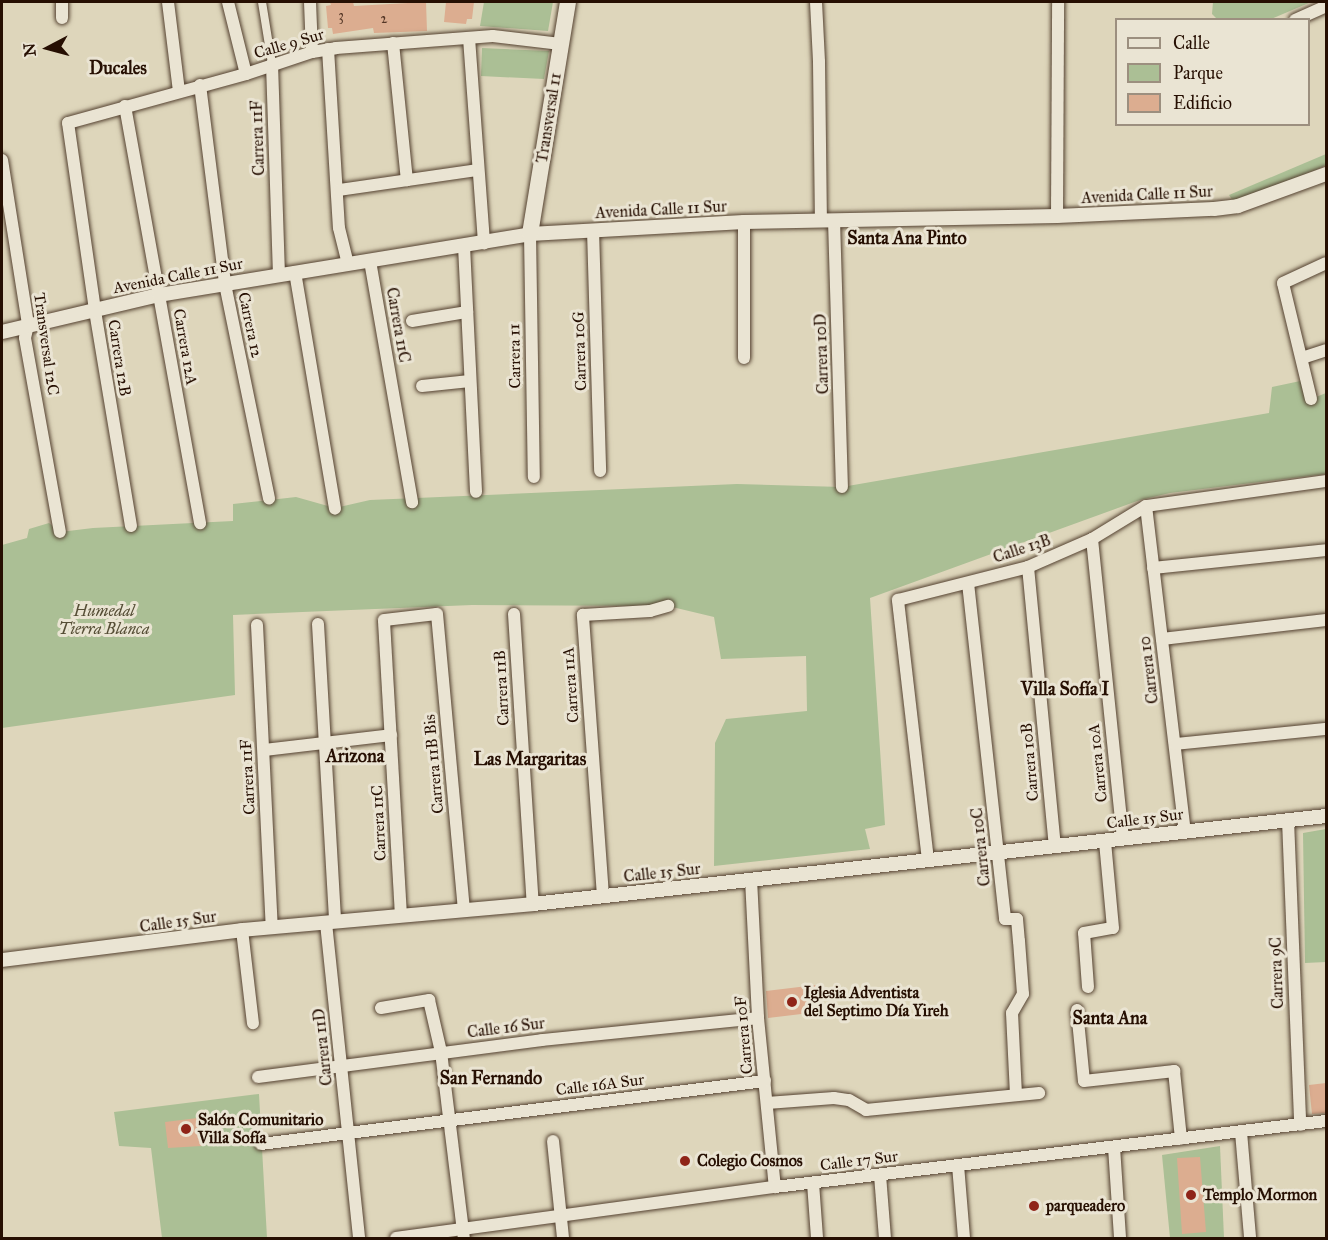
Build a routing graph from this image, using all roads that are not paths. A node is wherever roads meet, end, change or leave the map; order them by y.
1 (63, 2) edge
2 (168, 2) edge
3 (228, 2) edge
4 (262, 2) edge
5 (310, 2) edge
6 (568, 2) edge
7 (816, 2) edge
8 (1058, 2) edge
9 (1326, 6) edge
10 (62, 18) dead end
11 (1299, 18) edge
12 (469, 38) junction
13 (393, 43) junction
14 (561, 44) junction
15 (328, 49) junction
16 (312, 52) junction
17 (272, 64) junction
18 (246, 74) junction
19 (200, 85) junction
20 (179, 92) junction
21 (125, 106) junction
22 (68, 123) joint
23 (2, 160) edge
24 (478, 170) junction
25 (1325, 178) edge
26 (406, 180) junction
27 (339, 190) junction
28 (1057, 216) junction
29 (827, 220) junction
30 (744, 222) junction
31 (593, 230) junction
32 (530, 234) junction
33 (484, 243) junction
34 (464, 246) junction
35 (369, 261) junction
36 (1326, 263) edge
37 (348, 264) junction
38 (295, 272) junction
39 (279, 275) junction
40 (225, 284) junction
41 (159, 295) junction
42 (95, 310) junction
43 (467, 312) junction
44 (412, 321) dead end
45 (27, 325) junction
46 (2, 332) edge
47 (1326, 350) edge
48 (744, 358) dead end
49 (1302, 358) junction
50 (470, 381) junction
51 (422, 386) dead end
52 (1311, 399) dead end
53 (600, 471) dead end
54 (534, 477) dead end
55 (1326, 481) edge
56 (842, 487) dead end
57 (476, 492) dead end
58 (269, 499) dead end
59 (412, 502) dead end
60 (1146, 506) junction
61 (335, 508) dead end
62 (200, 523) dead end
63 (131, 526) dead end
64 (60, 532) dead end
65 (1092, 539) junction
66 (1326, 550) edge
67 (1028, 567) junction
68 (1153, 568) junction
69 (968, 582) junction
70 (668, 606) dead end
71 (514, 614) dead end
72 (384, 620) joint
73 (1326, 620) edge
74 (318, 624) dead end
75 (258, 625) dead end
76 (1162, 639) junction
77 (1326, 729) edge
78 (391, 735) junction
79 (325, 743) junction
80 (1175, 744) junction
81 (264, 750) junction
82 (1326, 816) edge
83 (1288, 820) junction
84 (1185, 831) junction
85 (1123, 839) junction
86 (1105, 841) junction
87 (1055, 847) junction
88 (999, 854) junction
89 (928, 860) junction
90 (751, 879) junction
91 (603, 896) junction
92 (533, 904) junction
93 (464, 911) junction
94 (401, 916) junction
95 (331, 922) junction
96 (272, 927) junction
97 (242, 930) junction
98 (2, 960) edge
99 (1088, 987) dead end
100 (381, 1008) dead end
101 (1077, 1010) dead end
102 (758, 1018) junction
103 (253, 1023) dead end
104 (441, 1052) junction
105 (342, 1065) junction
106 (258, 1077) dead end
107 (765, 1081) junction
108 (1039, 1093) dead end
109 (1016, 1095) junction
110 (767, 1103) junction
111 (451, 1120) junction
112 (1326, 1121) edge
113 (1300, 1125) junction
114 (348, 1132) junction
115 (1241, 1132) junction
116 (1181, 1139) junction
117 (553, 1142) dead end
118 (261, 1144) dead end
119 (1114, 1147) junction
120 (958, 1165) junction
121 (880, 1175) junction
122 (813, 1183) junction
123 (775, 1187) junction
124 (561, 1217) junction
125 (463, 1234) edge
126 (1120, 1238) edge
127 (359, 1239) edge
128 (396, 1239) edge
129 (563, 1239) edge
130 (817, 1239) edge
131 (885, 1239) edge
132 (964, 1239) edge
133 (1250, 1239) edge

1 - 10 street
2 - 20 street
3 - 18 street
4 - 17 street, Carrera 11F
5 - 16 street
6 - 14 main road, Transversal 11
7 - 29 street, Carrera 10D
8 - 28 street
9 - 11 street
12 - 13 street, Calle 9 Sur
12 - 14 street, Calle 9 Sur
12 - 24 street
13 - 15 street, Calle 9 Sur
13 - 26 street
14 - 32 main road, Transversal 11
15 - 16 street, Calle 9 Sur
15 - 27 street
16 - 17 street, Calle 9 Sur
17 - 18 street, Calle 9 Sur
17 - 39 street, Carrera 11F
18 - 19 street, Calle 9 Sur
19 - 20 street, Calle 9 Sur
19 - 40 street, Carrera 12
20 - 21 street, Calle 9 Sur
21 - 22 street, Calle 9 Sur
21 - 41 street, Carrera 12A
22 - 42 street, Carrera 12B
23 - 45 street, Transversal 12C
24 - 26 street
24 - 33 street
25 - 28 street, Avenida Calle 11 Sur
26 - 27 street
27 - 37 street
28 - 29 street, Avenida Calle 11 Sur
29 - 30 street, Avenida Calle 11 Sur
29 - 56 street, Carrera 10D
30 - 31 street, Avenida Calle 11 Sur
30 - 48 street
31 - 32 street, Avenida Calle 11 Sur
31 - 53 street, Carrera 10G
32 - 33 street, Avenida Calle 11 Sur
32 - 54 street, Carrera 11
33 - 34 street, Avenida Calle 11 Sur
34 - 35 street, Avenida Calle 11 Sur
34 - 43 street
35 - 37 street, Avenida Calle 11 Sur
35 - 59 street, Carrera 11C
36 - 49 street
37 - 38 street, Avenida Calle 11 Sur
38 - 39 street, Avenida Calle 11 Sur
38 - 61 street
39 - 40 street, Avenida Calle 11 Sur
40 - 41 street, Avenida Calle 11 Sur
40 - 58 street, Carrera 12
41 - 42 street, Avenida Calle 11 Sur
41 - 62 street, Carrera 12A
42 - 45 street, Avenida Calle 11 Sur
42 - 63 street, Carrera 12B
43 - 44 street
43 - 50 street
45 - 46 street, Avenida Calle 11 Sur
45 - 64 street, Transversal 12C
47 - 49 street
49 - 52 street
50 - 51 street
50 - 57 street
55 - 60 street
60 - 65 street, Calle 13B
60 - 68 street, Carrera 10
65 - 67 street, Calle 13B
65 - 85 street, Carrera 10A
66 - 68 street
67 - 69 street, Calle 13B
67 - 87 street, Carrera 10B
68 - 76 street, Carrera 10
69 - 88 street, Carrera 10C
69 - 89 street, Calle 13B
70 - 91 street, Carrera 11A
71 - 92 street, Carrera 11B
72 - 78 street, Carrera 11C
72 - 93 street, Carrera 11B Bis
73 - 76 street
74 - 79 street, Carrera 11D
75 - 81 street, Carrera 11F
76 - 80 street, Carrera 10
77 - 80 street
78 - 79 street
78 - 94 street, Carrera 11C
79 - 81 street
79 - 95 street, Carrera 11D
80 - 84 street, Carrera 10
81 - 96 street, Carrera 11F
82 - 83 street, Calle 15 Sur
83 - 84 street, Calle 15 Sur
83 - 113 street, Carrera 9C
84 - 85 street, Calle 15 Sur
85 - 86 street, Calle 15 Sur
86 - 87 street, Calle 15 Sur
86 - 99 street
87 - 88 street, Calle 15 Sur
88 - 89 street, Calle 15 Sur
88 - 109 street, Carrera 10C
89 - 90 street, Calle 15 Sur
90 - 91 street, Calle 15 Sur
90 - 102 street, Carrera 10F
91 - 92 street, Calle 15 Sur
92 - 93 street, Calle 15 Sur
93 - 94 street, Calle 15 Sur
94 - 95 street, Calle 15 Sur
95 - 96 street, Calle 15 Sur
95 - 105 street, Carrera 11D
96 - 97 street, Calle 15 Sur
97 - 98 street, Calle 15 Sur
97 - 103 street
100 - 104 street
101 - 116 street
102 - 104 street, Calle 16 Sur
102 - 107 street, Carrera 10F
104 - 105 street, Calle 16 Sur
104 - 111 street
105 - 106 street, Calle 16 Sur
105 - 114 street, Carrera 11D
107 - 110 street, Carrera 10F
107 - 111 street, Calle 16A Sur
108 - 109 street
109 - 110 street
110 - 123 street, Carrera 10F
111 - 114 street, Calle 16A Sur
111 - 125 street
112 - 113 street, Calle 17 Sur
113 - 115 street, Calle 17 Sur
114 - 118 street, Calle 16A Sur
114 - 127 street, Carrera 11D
115 - 116 street, Calle 17 Sur
115 - 133 street
116 - 119 street, Calle 17 Sur
117 - 124 street
119 - 120 street, Calle 17 Sur
119 - 126 street
120 - 121 street, Calle 17 Sur
120 - 132 street
121 - 122 street, Calle 17 Sur
121 - 131 street
122 - 123 street, Calle 17 Sur
122 - 130 street
123 - 124 street, Calle 17 Sur
124 - 125 street, Calle 17 Sur
124 - 129 street
125 - 128 street, Calle 17 Sur

